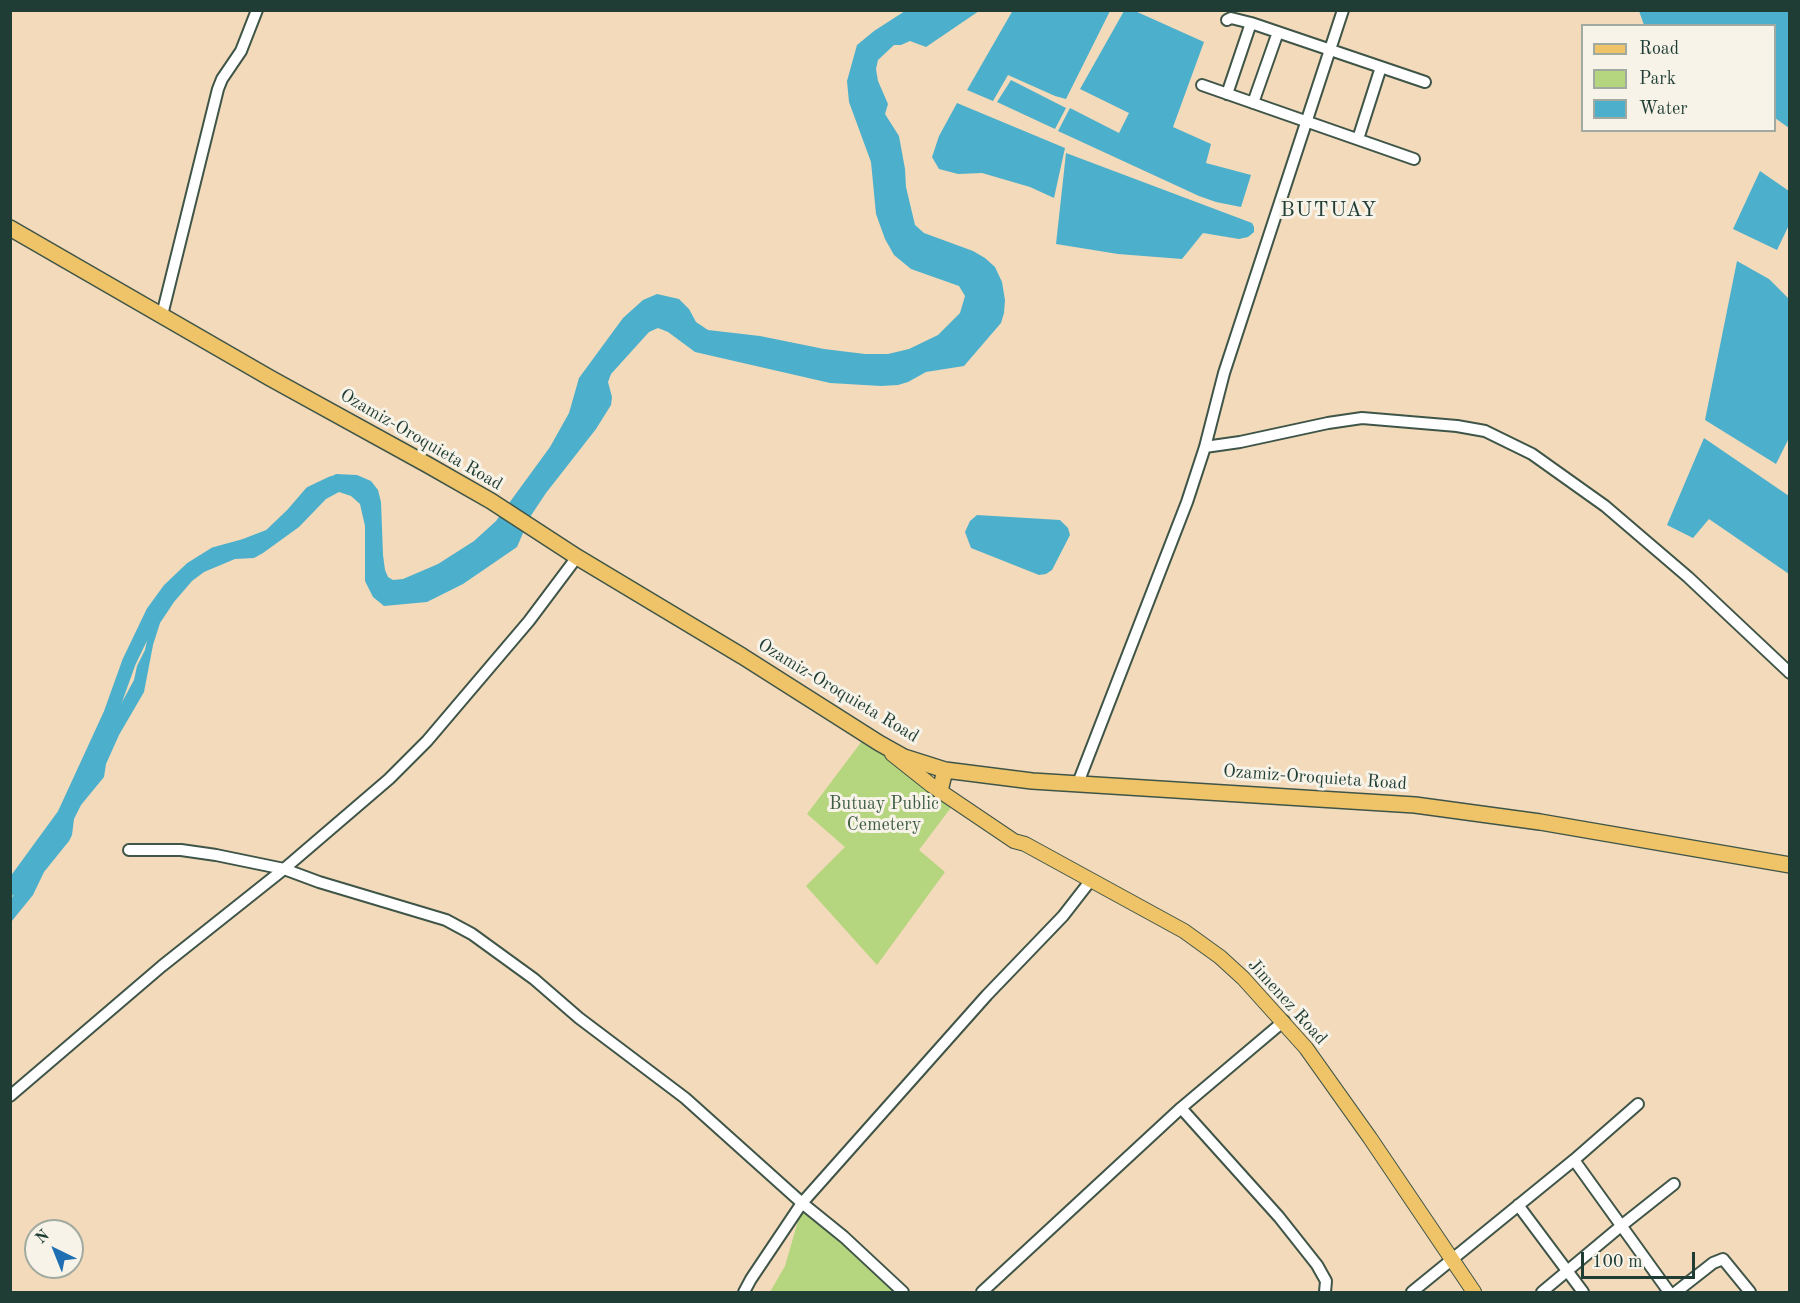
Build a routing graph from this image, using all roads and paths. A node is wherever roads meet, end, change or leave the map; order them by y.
1 (257, 10) edge
2 (1343, 10) edge
3 (1227, 20) dead end
4 (1251, 23) junction
5 (1278, 32) junction
6 (1330, 50) junction
7 (1381, 67) junction
8 (1425, 82) dead end
9 (1202, 86) dead end
10 (1227, 94) junction
11 (1253, 103) junction
12 (1308, 120) junction
13 (1359, 139) junction
14 (1414, 159) dead end
15 (10, 228) edge
16 (162, 315) junction
17 (1205, 447) junction
18 (577, 557) junction
19 (1790, 673) edge
20 (879, 743) junction
21 (942, 782) junction
22 (1078, 783) junction
23 (129, 850) dead end
24 (1790, 865) edge
25 (284, 869) junction
26 (1091, 880) junction
27 (1284, 1021) junction
28 (10, 1096) edge
29 (1638, 1104) dead end
30 (1181, 1108) junction
31 (1574, 1160) junction
32 (1674, 1184) dead end
33 (802, 1203) junction
34 (1518, 1205) junction
35 (1621, 1226) junction
36 (1451, 1259) junction
37 (1567, 1270) junction
38 (744, 1293) edge
39 (903, 1293) edge
40 (982, 1293) edge
41 (1325, 1293) edge
42 (1412, 1293) edge
43 (1474, 1293) edge
44 (1542, 1293) edge
45 (1583, 1293) edge
46 (1669, 1293) edge
47 (1676, 1293) edge
48 (1750, 1293) edge

1 - 16 street
2 - 6 street
3 - 4 street
4 - 5 street
4 - 10 street
5 - 6 street
5 - 11 street
6 - 7 street
6 - 12 street
7 - 8 street
7 - 13 street
9 - 10 street
10 - 11 street
11 - 12 street
12 - 13 street
12 - 17 street
13 - 14 street
15 - 16 highway, Ozamiz-Oroquieta Road
16 - 18 highway, Ozamiz-Oroquieta Road
17 - 19 street
17 - 22 street
18 - 20 highway, Ozamiz-Oroquieta Road
18 - 25 street
20 - 21 main road, Jimenez Road
20 - 21 highway, Ozamiz-Oroquieta Road
21 - 22 highway, Ozamiz-Oroquieta Road
21 - 26 main road, Jimenez Road
22 - 24 highway, Ozamiz-Oroquieta Road
23 - 25 street
25 - 28 street
25 - 33 street
26 - 27 main road, Jimenez Road
26 - 33 street
27 - 30 street
27 - 36 main road, Jimenez Road
29 - 31 street
30 - 40 street
30 - 41 street
31 - 34 street
31 - 35 street
32 - 35 street
33 - 38 street
33 - 39 street
34 - 36 street
34 - 37 street
35 - 37 street
35 - 46 street
36 - 42 street
36 - 43 main road, Jimenez Road
37 - 44 street
37 - 45 street
47 - 48 street

